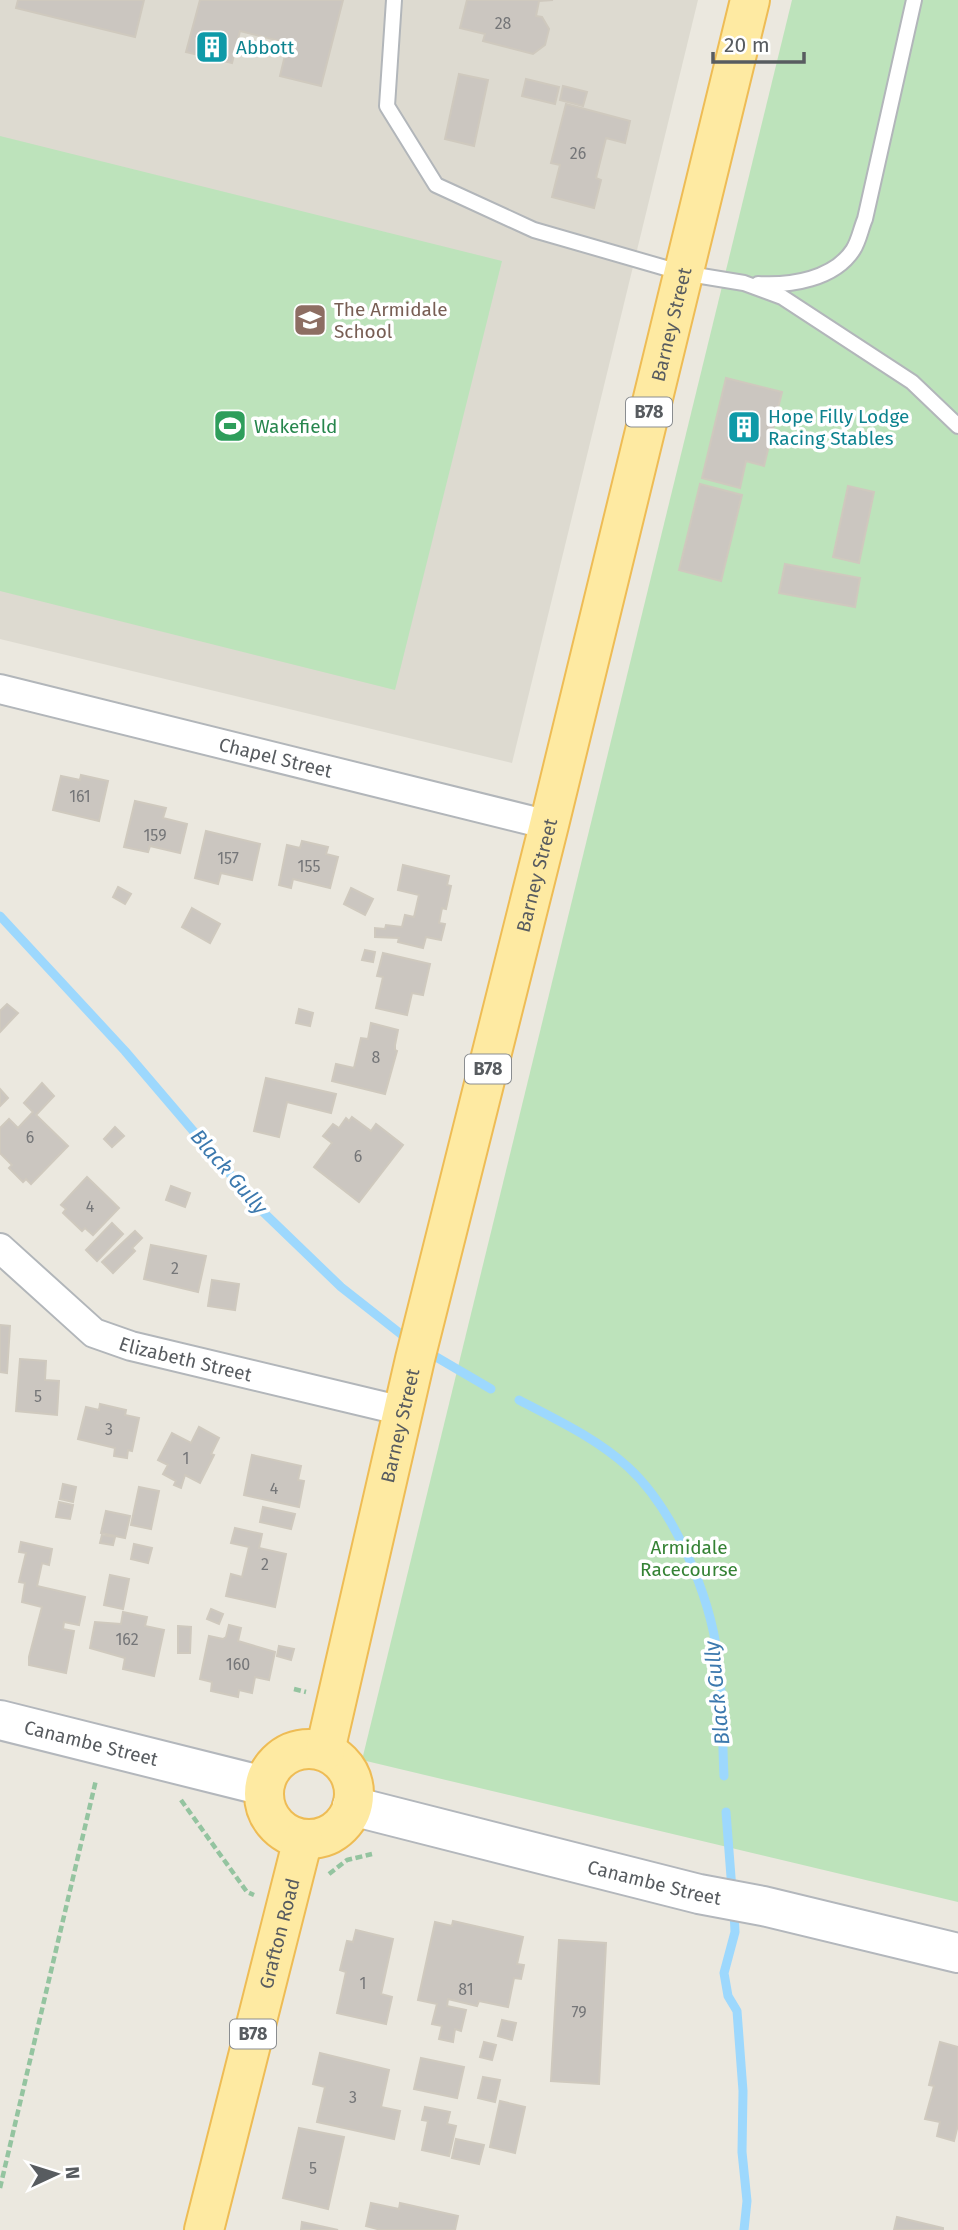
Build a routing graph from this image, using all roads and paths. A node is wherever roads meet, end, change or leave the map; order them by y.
1 (394, 0) edge
2 (915, 0) edge
3 (744, 1) edge
4 (683, 273) junction
5 (744, 283) junction
6 (958, 426) edge
7 (0, 689) edge
8 (549, 825) junction
9 (0, 1248) edge
10 (403, 1411) junction
11 (294, 1689) dead end
12 (305, 1691) dead end
13 (0, 1720) edge
14 (325, 1751) junction
15 (96, 1780) dead end
16 (264, 1786) junction
17 (183, 1791) dead end
18 (352, 1806) junction
19 (303, 1839) junction
20 (372, 1854) dead end
21 (326, 1876) dead end
22 (259, 1897) dead end
23 (958, 1954) edge
24 (0, 2188) edge
25 (204, 2230) edge

1 - 4 lane
2 - 5 lane
3 - 4 main road, Barney Street / B78
4 - 5 lane
4 - 8 main road, Barney Street / B78
5 - 6 lane
7 - 8 street, Chapel Street
8 - 10 main road, Barney Street / B78
9 - 10 street, Elizabeth Street
10 - 14 main road, Barney Street / B78
11 - 12 path
13 - 16 street, Canambe Street
14 - 16 main road
14 - 18 main road
15 - 24 path
16 - 19 main road
17 - 22 path
18 - 19 main road
18 - 23 street, Canambe Street
19 - 25 main road, Grafton Road / B78
20 - 21 path

